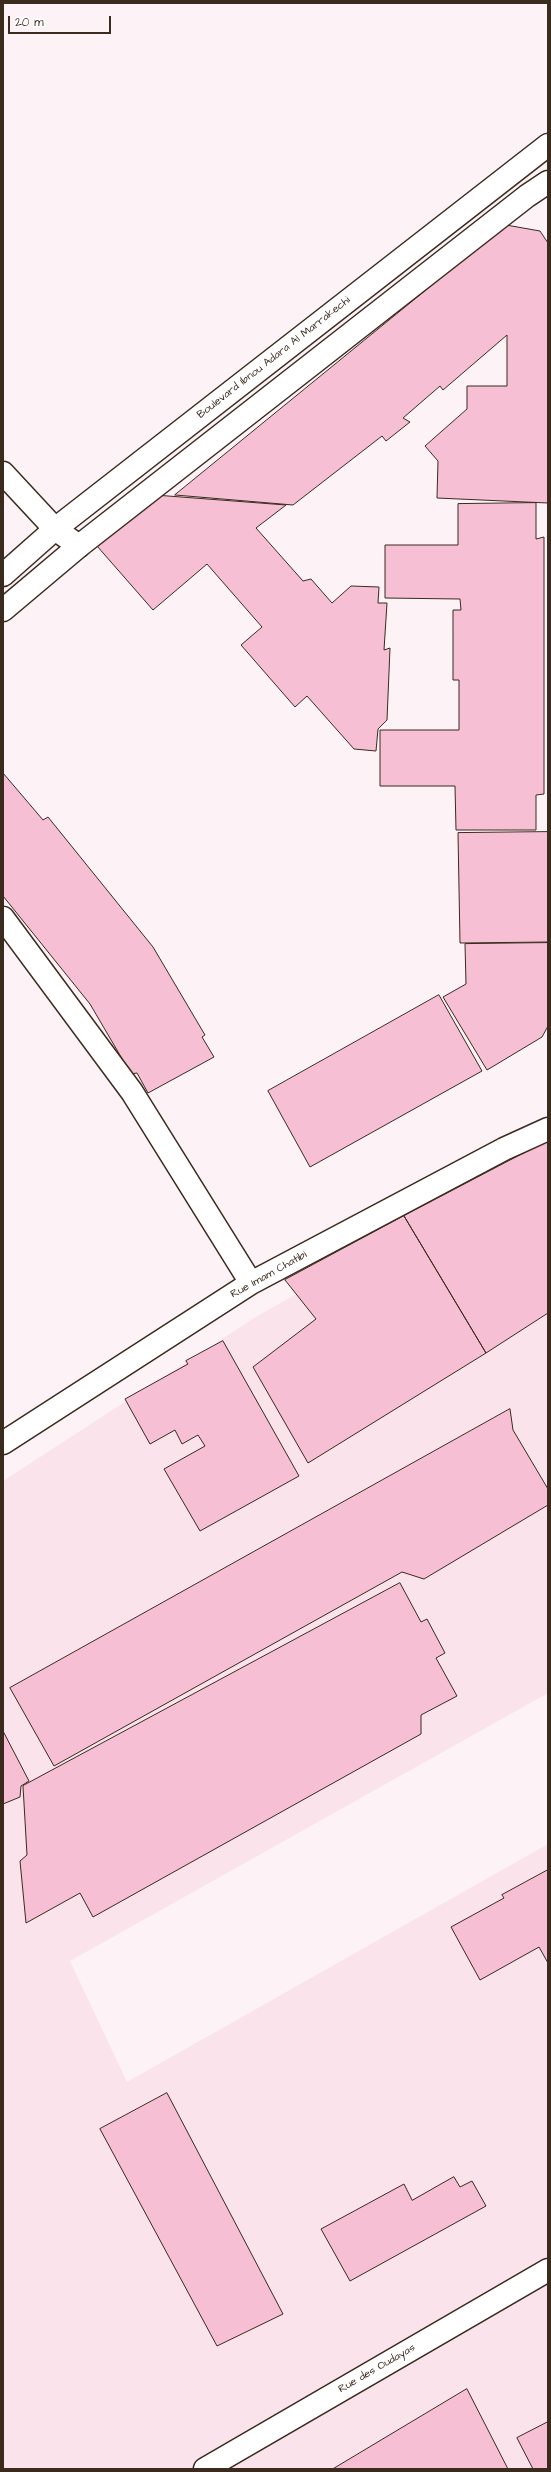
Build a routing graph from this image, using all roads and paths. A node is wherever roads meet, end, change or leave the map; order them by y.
1 (548, 144) edge
2 (548, 182) edge
3 (3, 473) edge
4 (54, 529) junction
5 (79, 546) junction
6 (3, 575) edge
7 (3, 610) edge
8 (3, 918) edge
9 (548, 1129) edge
10 (251, 1283) junction
11 (3, 1443) edge
12 (548, 2270) edge
13 (205, 2469) edge

1 - 4 street, Boulevard Ibnou Adara Al Marrakechi
2 - 5 street
3 - 4 street
4 - 5 street
4 - 6 street, Boulevard Ibnou Adara Al Marrakechi
5 - 7 street
8 - 10 street
9 - 10 street, Rue Imam Chatibi
10 - 11 street, Rue Imam Chatibi
12 - 13 street, Rue des Oudayas

